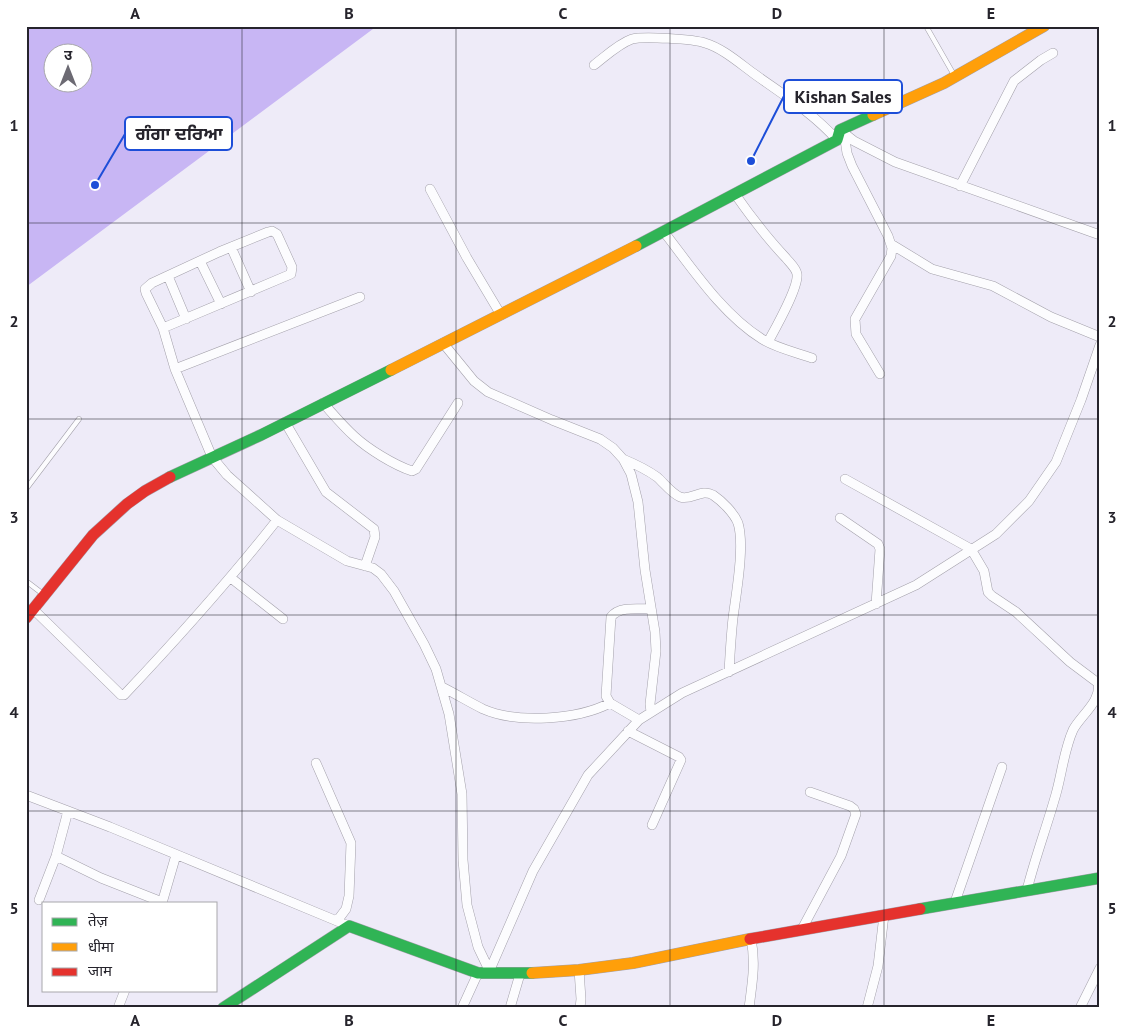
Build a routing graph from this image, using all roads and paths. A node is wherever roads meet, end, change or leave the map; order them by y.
1 (926, 26) edge
2 (1044, 26) edge
3 (1053, 54) dead end
4 (594, 65) dead end
5 (954, 77) junction
6 (840, 134) junction
7 (960, 186) junction
8 (430, 189) dead end
9 (735, 194) junction
10 (664, 232) junction
11 (1100, 235) edge
12 (891, 244) junction
13 (231, 247) junction
14 (200, 261) junction
15 (168, 276) junction
16 (251, 292) junction
17 (360, 297) dead end
18 (221, 304) junction
19 (501, 315) junction
20 (186, 318) junction
21 (162, 328) junction
22 (1100, 338) edge
23 (768, 342) junction
24 (443, 343) junction
25 (1100, 344) edge
26 (812, 358) dead end
27 (175, 369) junction
28 (880, 374) dead end
29 (323, 403) junction
30 (458, 403) dead end
31 (79, 419) dead end
32 (285, 422) junction
33 (212, 457) junction
34 (623, 459) junction
35 (845, 479) dead end
36 (26, 489) edge
37 (840, 518) dead end
38 (277, 520) junction
39 (972, 549) junction
40 (365, 566) junction
41 (231, 578) junction
42 (26, 581) edge
43 (44, 594) junction
44 (876, 604) junction
45 (652, 609) junction
46 (30, 614) edge
47 (283, 619) dead end
48 (729, 672) junction
49 (442, 687) junction
50 (610, 703) junction
51 (652, 712) junction
52 (639, 720) junction
53 (628, 731) junction
54 (316, 763) dead end
55 (1002, 767) dead end
56 (810, 792) dead end
57 (26, 795) edge
58 (68, 810) junction
59 (652, 825) dead end
60 (176, 855) junction
61 (56, 856) junction
62 (1100, 878) edge
63 (1027, 890) junction
64 (39, 900) dead end
65 (160, 902) edge
66 (162, 902) edge
67 (955, 902) junction
68 (884, 915) junction
69 (337, 921) junction
70 (349, 926) junction
71 (802, 929) junction
72 (751, 939) junction
73 (1100, 968) edge
74 (579, 970) junction
75 (485, 973) junction
76 (520, 974) junction
77 (124, 992) edge
78 (118, 1008) edge
79 (223, 1008) edge
80 (462, 1008) edge
81 (510, 1008) edge
82 (580, 1008) edge
83 (749, 1008) edge
84 (867, 1008) edge
85 (1080, 1008) edge

1 - 5 lane
2 - 5 main road
3 - 7 street
4 - 6 street
5 - 6 main road
6 - 7 street
6 - 9 main road
6 - 12 street
7 - 11 street
8 - 19 street
9 - 10 main road
9 - 23 street
10 - 19 main road
10 - 23 street
12 - 22 street
12 - 28 street
13 - 14 street
13 - 16 street
13 - 16 street
14 - 15 street
14 - 18 street
15 - 20 street
15 - 21 street
16 - 18 street
17 - 27 street
18 - 20 street
19 - 24 main road
20 - 21 street
21 - 27 street
23 - 26 street
24 - 29 main road
24 - 34 street
25 - 39 street
27 - 33 street
29 - 30 street
29 - 32 main road
31 - 36 lane
32 - 33 main road
32 - 40 street
33 - 38 street
33 - 43 main road
34 - 45 street
34 - 48 street
35 - 39 street
37 - 44 street
38 - 40 street
38 - 41 street
39 - 44 street
39 - 63 street
40 - 49 street
41 - 46 street
41 - 47 street
42 - 43 lane
43 - 46 main road
44 - 48 street
45 - 50 street
45 - 51 street
48 - 51 street
49 - 50 street
49 - 75 street
50 - 52 street
51 - 52 street
52 - 53 street
53 - 59 street
53 - 75 street
54 - 69 street
55 - 67 street
56 - 71 street
57 - 58 street
58 - 60 street
58 - 61 street
60 - 66 street
60 - 69 street
61 - 64 street
61 - 65 street
62 - 63 main road
63 - 67 main road
67 - 68 main road
68 - 71 main road
68 - 84 street
69 - 70 street
70 - 75 main road
70 - 79 main road
71 - 72 main road
72 - 74 main road
72 - 83 street
73 - 85 street
74 - 76 main road
74 - 82 street
75 - 76 main road
75 - 80 street
76 - 81 street
77 - 78 street

